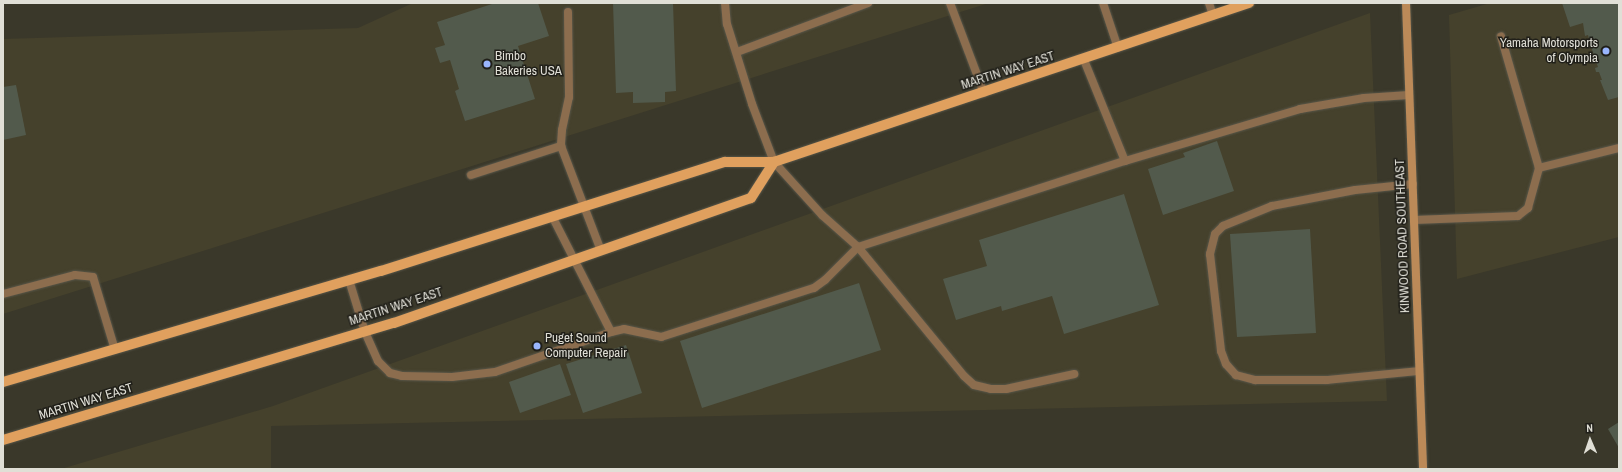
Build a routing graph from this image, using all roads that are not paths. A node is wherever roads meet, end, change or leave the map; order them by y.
1 (725, 3) edge
2 (868, 3) edge
3 (950, 3) edge
4 (1103, 3) edge
5 (1209, 3) edge
6 (1248, 3) edge
7 (1406, 3) edge
8 (568, 12) dead end
9 (1213, 15) junction
10 (1502, 36) dead end
11 (1118, 48) junction
12 (737, 52) junction
13 (1084, 60) junction
14 (984, 93) junction
15 (1410, 95) junction
16 (561, 146) junction
17 (1619, 148) edge
18 (1125, 161) junction
19 (774, 162) junction
20 (1539, 168) junction
21 (472, 175) dead end
22 (1413, 184) junction
23 (583, 206) junction
24 (552, 216) junction
25 (1414, 220) junction
26 (858, 247) junction
27 (601, 251) junction
28 (573, 261) junction
29 (349, 280) junction
30 (3, 294) edge
31 (365, 332) junction
32 (611, 332) junction
33 (115, 350) junction
34 (1419, 371) junction
35 (1074, 374) dead end
36 (3, 382) edge
37 (3, 440) edge
38 (1423, 469) edge

1 - 12 lane
2 - 12 lane
3 - 14 lane
4 - 11 lane
5 - 9 lane
6 - 9 main road, MARTIN WAY EAST
7 - 15 street, KINWOOD ROAD SOUTHEAST
8 - 16 lane
9 - 11 main road, MARTIN WAY EAST
10 - 20 lane
11 - 13 main road, MARTIN WAY EAST
12 - 19 lane
13 - 14 main road, MARTIN WAY EAST
13 - 18 lane
14 - 19 main road, MARTIN WAY EAST
15 - 18 lane
15 - 22 street, KINWOOD ROAD SOUTHEAST
16 - 21 lane
16 - 23 lane
17 - 20 lane
18 - 26 lane
19 - 23 main road, MARTIN WAY EAST
19 - 26 lane
19 - 27 main road, MARTIN WAY EAST
20 - 25 lane
22 - 25 street, KINWOOD ROAD SOUTHEAST
22 - 34 lane
23 - 24 main road, MARTIN WAY EAST
23 - 27 lane
24 - 28 lane
24 - 29 main road, MARTIN WAY EAST
25 - 34 street, KINWOOD ROAD SOUTHEAST
26 - 32 lane
26 - 35 lane
27 - 28 main road, MARTIN WAY EAST
28 - 31 main road, MARTIN WAY EAST
28 - 32 lane
29 - 31 lane
29 - 33 main road, MARTIN WAY EAST
30 - 33 lane
31 - 32 lane
31 - 37 main road, MARTIN WAY EAST
33 - 36 main road, MARTIN WAY EAST
34 - 38 street, KINWOOD ROAD SOUTHEAST

